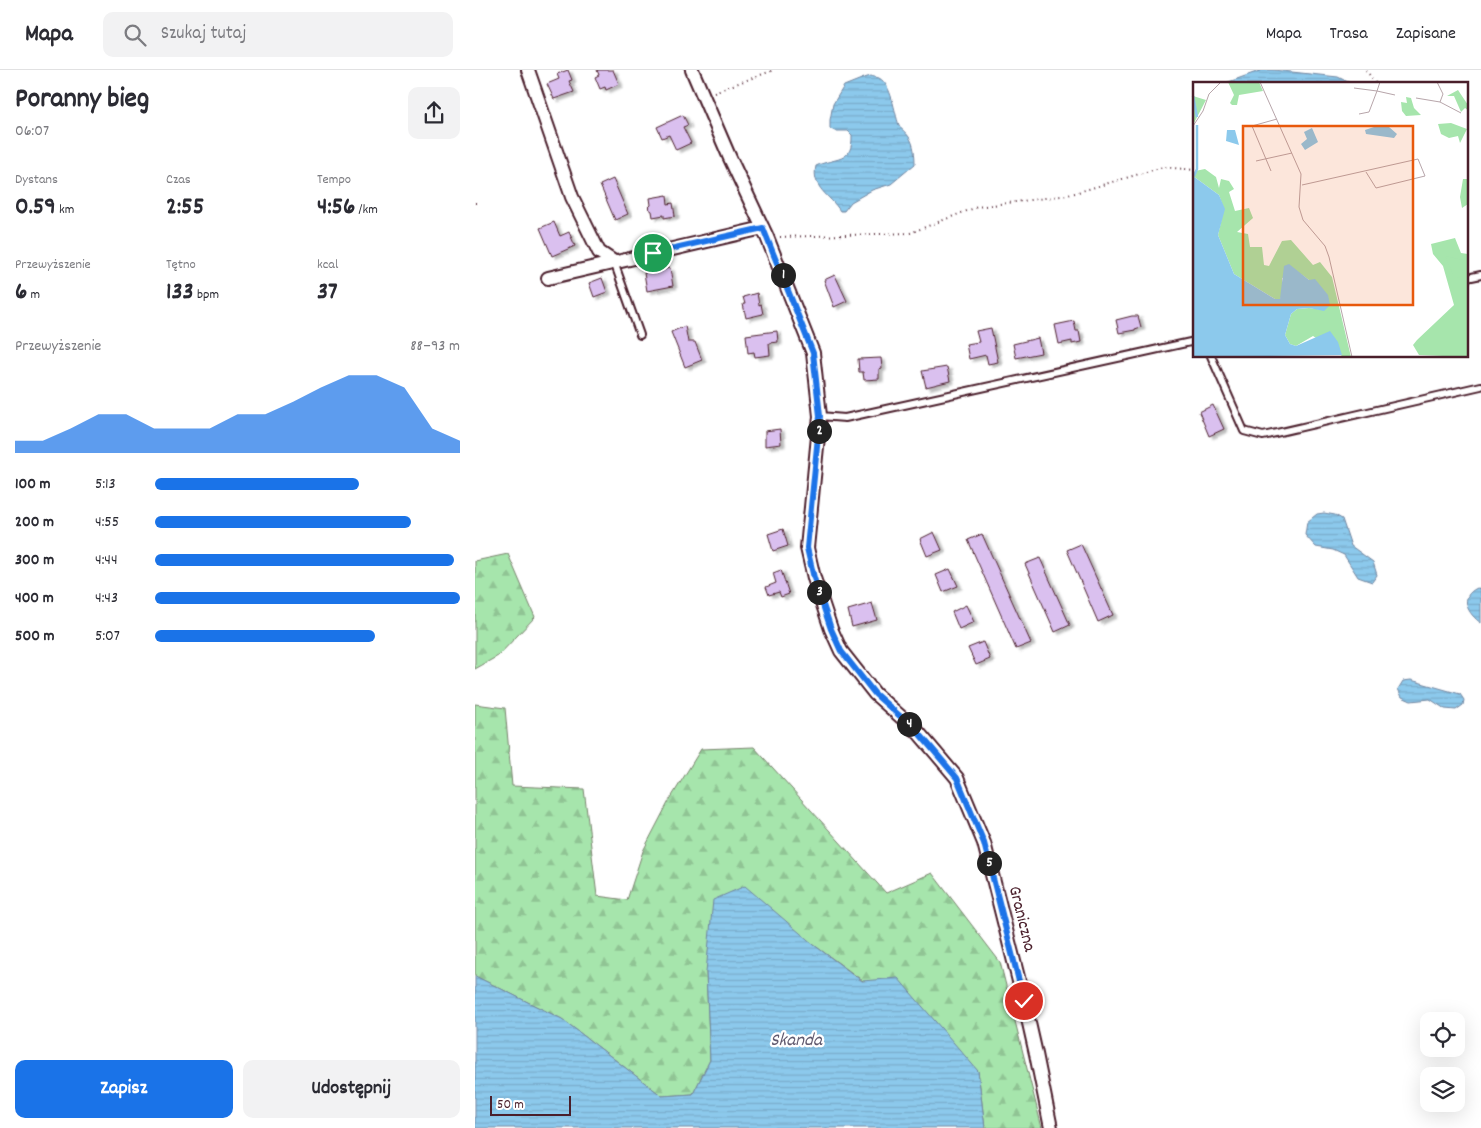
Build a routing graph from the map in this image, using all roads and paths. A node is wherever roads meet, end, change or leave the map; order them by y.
1 (527, 70) edge
2 (692, 70) edge
3 (775, 70) edge
4 (1366, 70) edge
5 (1375, 82) edge
6 (703, 97) junction
7 (1193, 170) edge
8 (765, 232) junction
9 (614, 262) junction
10 (548, 278) dead end
11 (640, 335) dead end
12 (1193, 341) edge
13 (1212, 358) edge
14 (1481, 386) edge
15 (820, 416) junction
16 (1051, 1128) edge

1 - 9 street
2 - 6 street, Graniczna
3 - 6 path
4 - 5 path
6 - 8 street, Graniczna
7 - 8 path
8 - 9 street
8 - 15 street, Graniczna
9 - 10 street
9 - 11 lane
12 - 15 lane
13 - 14 lane
15 - 16 street, Graniczna

